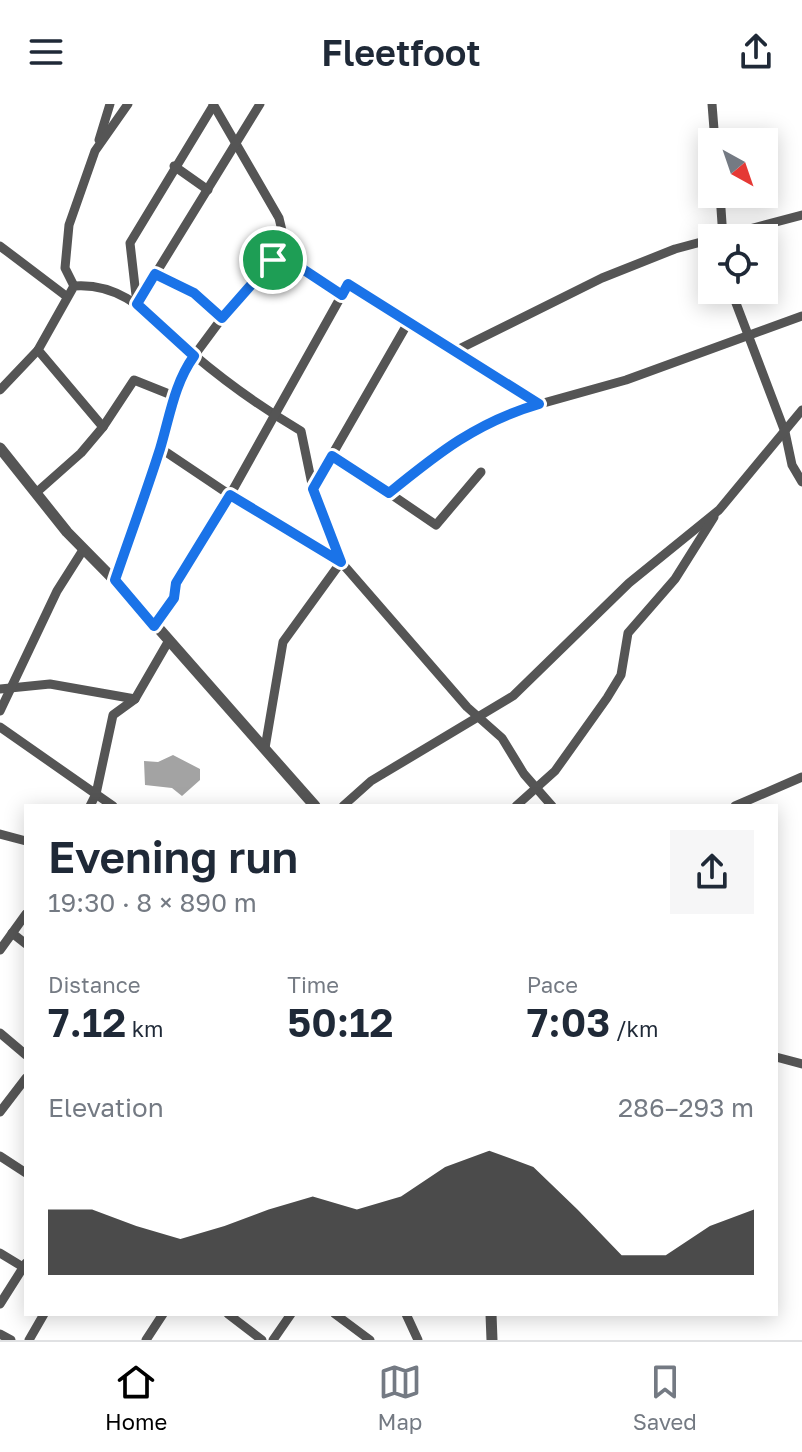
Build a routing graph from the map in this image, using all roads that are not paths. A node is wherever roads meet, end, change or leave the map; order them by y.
1 (110, 104) edge
2 (128, 104) edge
3 (260, 104) edge
4 (712, 104) edge
5 (213, 105) edge
6 (714, 128) edge
7 (236, 143) junction
8 (95, 151) junction
9 (174, 166) junction
10 (208, 190) junction
11 (802, 215) edge
12 (768, 224) edge
13 (698, 245) edge
14 (0, 246) edge
15 (289, 260) junction
16 (155, 274) junction
17 (74, 286) junction
18 (342, 295) junction
19 (66, 296) junction
20 (137, 304) junction
21 (735, 304) edge
22 (802, 316) edge
23 (222, 318) junction
24 (409, 321) junction
25 (745, 334) junction
26 (38, 350) junction
27 (457, 350) junction
28 (194, 356) junction
29 (0, 390) edge
30 (174, 396) junction
31 (539, 404) junction
32 (802, 410) edge
33 (276, 415) junction
34 (103, 427) junction
35 (785, 432) junction
36 (0, 448) edge
37 (160, 448) junction
38 (332, 456) junction
39 (481, 472) dead end
40 (802, 482) edge
41 (313, 489) junction
42 (37, 492) junction
43 (389, 493) junction
44 (230, 495) junction
45 (719, 510) junction
46 (83, 550) junction
47 (341, 562) junction
48 (115, 580) junction
49 (154, 626) junction
50 (168, 642) junction
51 (5, 688) edge
52 (135, 699) junction
53 (0, 711) edge
54 (481, 717) junction
55 (0, 727) edge
56 (265, 748) junction
57 (802, 777) edge
58 (537, 789) junction
59 (96, 794) junction
60 (91, 804) edge
61 (110, 804) edge
62 (313, 804) edge
63 (345, 804) edge
64 (518, 804) edge
65 (550, 804) edge
66 (740, 804) edge
67 (0, 834) edge
68 (24, 840) edge
69 (24, 917) edge
70 (12, 933) junction
71 (24, 942) edge
72 (0, 950) edge
73 (0, 1033) edge
74 (24, 1053) edge
75 (778, 1058) edge
76 (802, 1064) edge
77 (24, 1081) edge
78 (0, 1112) edge
79 (0, 1156) edge
80 (24, 1172) edge
81 (0, 1253) edge
82 (24, 1265) edge
83 (24, 1267) edge
84 (0, 1304) edge
85 (43, 1316) edge
86 (162, 1316) edge
87 (231, 1316) edge
88 (290, 1316) edge
89 (338, 1316) edge
90 (407, 1316) edge
91 (488, 1317) edge
92 (0, 1334) edge
93 (11, 1340) edge
94 (29, 1340) edge
95 (146, 1340) edge
96 (262, 1340) edge
97 (273, 1340) edge
98 (370, 1340) edge
99 (418, 1340) edge
100 (492, 1340) edge

1 - 8 street
2 - 8 street
3 - 7 street
4 - 6 street
5 - 7 street
5 - 9 street
7 - 10 street
7 - 15 street
8 - 17 street
9 - 10 street
9 - 20 street
10 - 16 street
11 - 12 street
13 - 27 street
14 - 19 street
15 - 18 street
15 - 23 street
16 - 20 street
16 - 23 street
17 - 19 street
17 - 20 street
18 - 24 street
18 - 33 street
19 - 26 street
20 - 28 street
21 - 25 street
22 - 25 street
23 - 28 street
24 - 27 street
24 - 38 street
25 - 31 street
25 - 35 street
26 - 29 street
26 - 34 street
27 - 31 street
28 - 30 street
28 - 33 street
30 - 34 street
30 - 37 street
31 - 43 street
32 - 35 street
33 - 41 street
33 - 44 street
34 - 42 street
35 - 40 street
35 - 45 street
36 - 42 street
37 - 44 street
37 - 48 street
38 - 41 street
38 - 43 street
39 - 43 street
41 - 47 street
42 - 46 street
44 - 47 street
44 - 49 street
45 - 54 street
45 - 58 street
46 - 48 street
46 - 51 street
47 - 54 street
47 - 56 street
48 - 49 street
49 - 50 street
50 - 52 street
50 - 56 street
51 - 52 street
51 - 53 street
52 - 59 street
54 - 58 street
54 - 63 street
55 - 59 street
56 - 62 street
57 - 66 street
58 - 64 street
58 - 65 street
59 - 60 street
59 - 61 street
67 - 68 street
69 - 70 street
70 - 71 street
70 - 72 street
73 - 74 street
75 - 76 street
77 - 78 street
79 - 80 street
81 - 82 street
83 - 84 street
85 - 94 street
86 - 95 street
87 - 96 street
88 - 97 street
89 - 98 street
90 - 99 street
91 - 100 street
92 - 93 street

